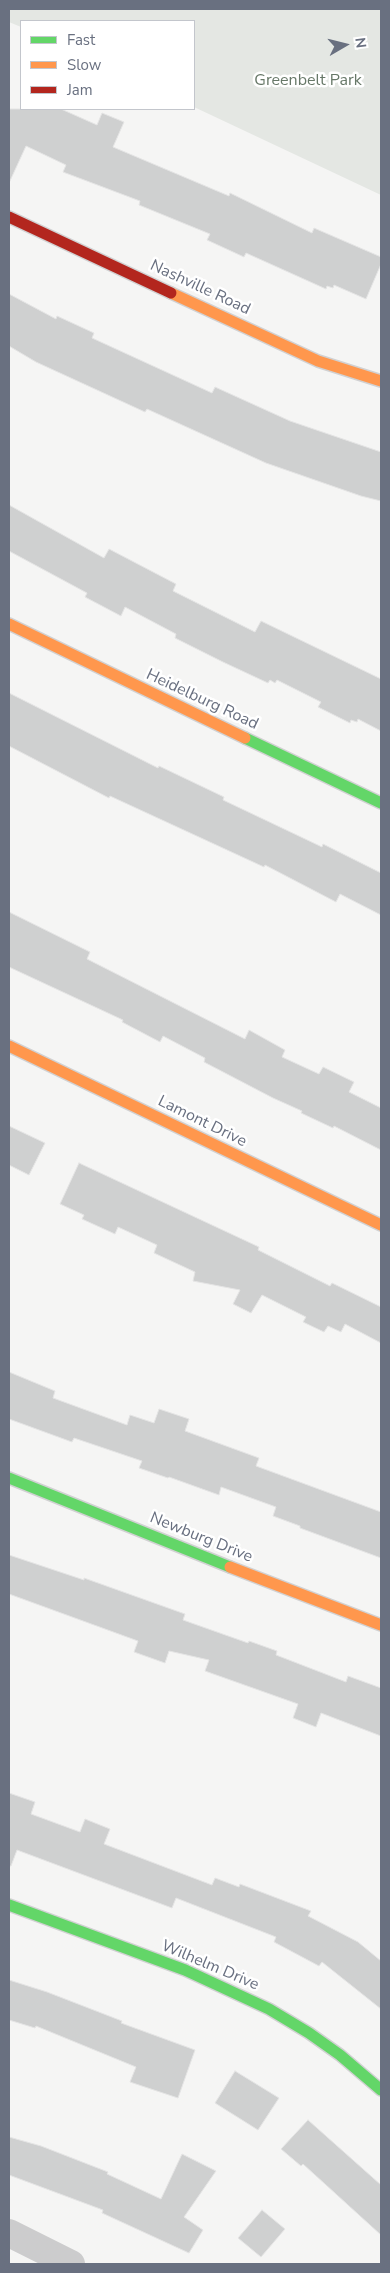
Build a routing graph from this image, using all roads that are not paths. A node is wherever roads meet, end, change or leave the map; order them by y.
1 (9, 217) edge
2 (381, 381) edge
3 (9, 624) edge
4 (381, 803) edge
5 (9, 1046) edge
6 (381, 1225) edge
7 (9, 1478) edge
8 (381, 1626) edge
9 (9, 1905) edge
10 (381, 2090) edge
11 (9, 2234) edge
12 (71, 2264) edge

1 - 2 street, Nashville Road
3 - 4 street, Heidelburg Road
5 - 6 street, Lamont Drive
7 - 8 street, Newburg Drive
9 - 10 street, Wilhelm Drive
11 - 12 street

